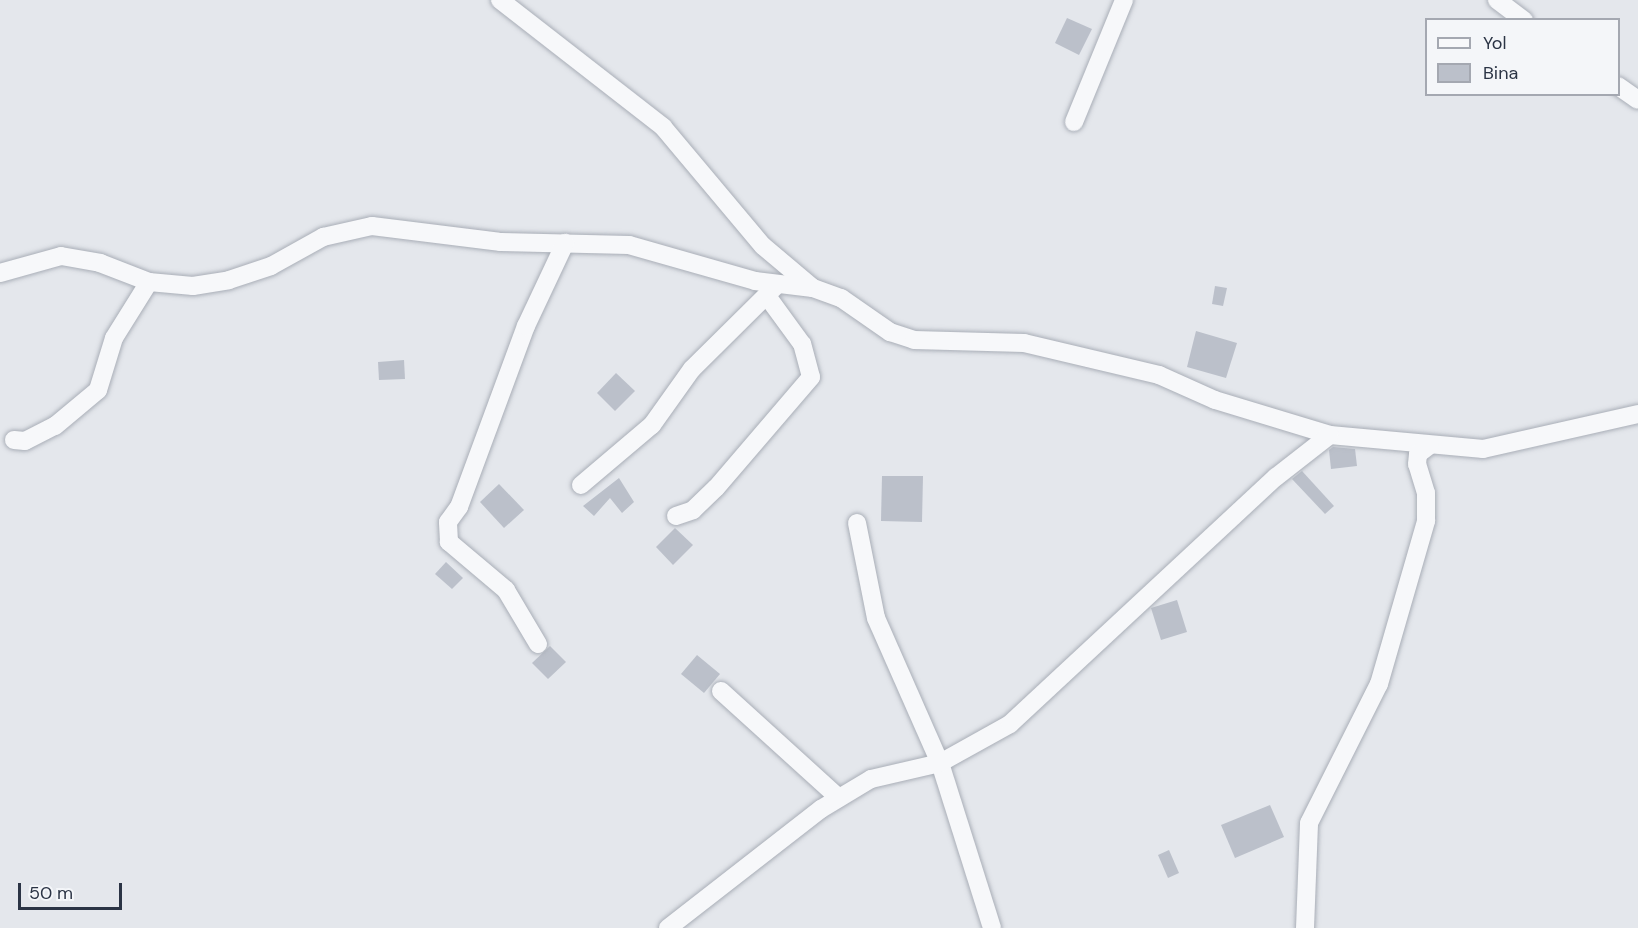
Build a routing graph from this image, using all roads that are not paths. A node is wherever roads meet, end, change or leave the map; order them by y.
1 (500, 0) edge
2 (1124, 0) edge
3 (1497, 0) edge
4 (1521, 18) edge
5 (1620, 87) edge
6 (1638, 100) edge
7 (1074, 122) dead end
8 (566, 243) junction
9 (0, 273) edge
10 (149, 282) junction
11 (813, 288) junction
12 (771, 291) junction
13 (1638, 414) edge
14 (1330, 435) junction
15 (14, 440) dead end
16 (1430, 445) junction
17 (581, 485) dead end
18 (676, 516) dead end
19 (857, 523) dead end
20 (538, 644) dead end
21 (721, 691) dead end
22 (940, 764) junction
23 (839, 798) junction
24 (668, 928) edge
25 (992, 928) edge
26 (1305, 928) edge

1 - 11 street
2 - 7 street
3 - 4 street
5 - 6 street
8 - 10 street
8 - 12 street
8 - 20 street
9 - 10 street
10 - 15 street
11 - 12 street
11 - 14 street
12 - 17 street
12 - 18 street
13 - 16 street
14 - 16 street
14 - 22 street
16 - 26 street
19 - 22 street
21 - 23 street
22 - 23 street
22 - 25 street
23 - 24 street

